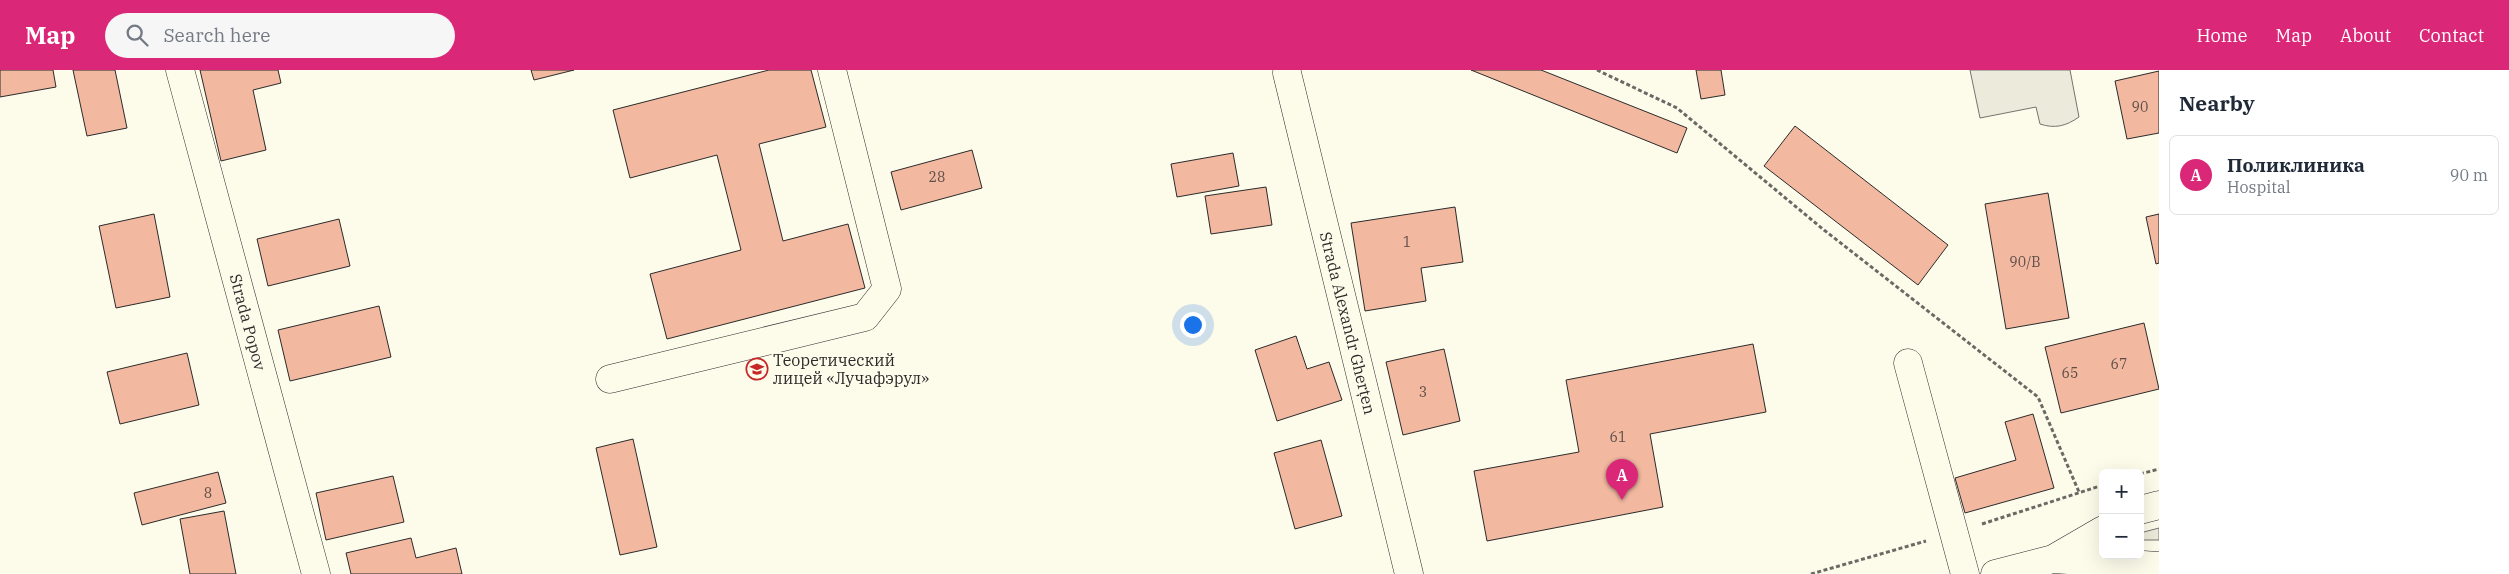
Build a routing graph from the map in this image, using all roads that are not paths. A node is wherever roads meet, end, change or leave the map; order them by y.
1 (180, 70) edge
2 (832, 70) edge
3 (1287, 73) dead end
4 (1908, 363) dead end
5 (610, 379) dead end
6 (2159, 505) edge
7 (2144, 509) edge
8 (2099, 532) edge
9 (2053, 558) junction
10 (2159, 566) edge
11 (316, 574) edge
12 (1409, 574) edge
13 (1965, 574) edge
14 (1995, 574) edge

1 - 11 street, Strada Popov
2 - 5 street
3 - 12 street, Strada Alexandr Gherțen
4 - 13 street
6 - 7 street
8 - 9 street
9 - 10 street
9 - 14 street

